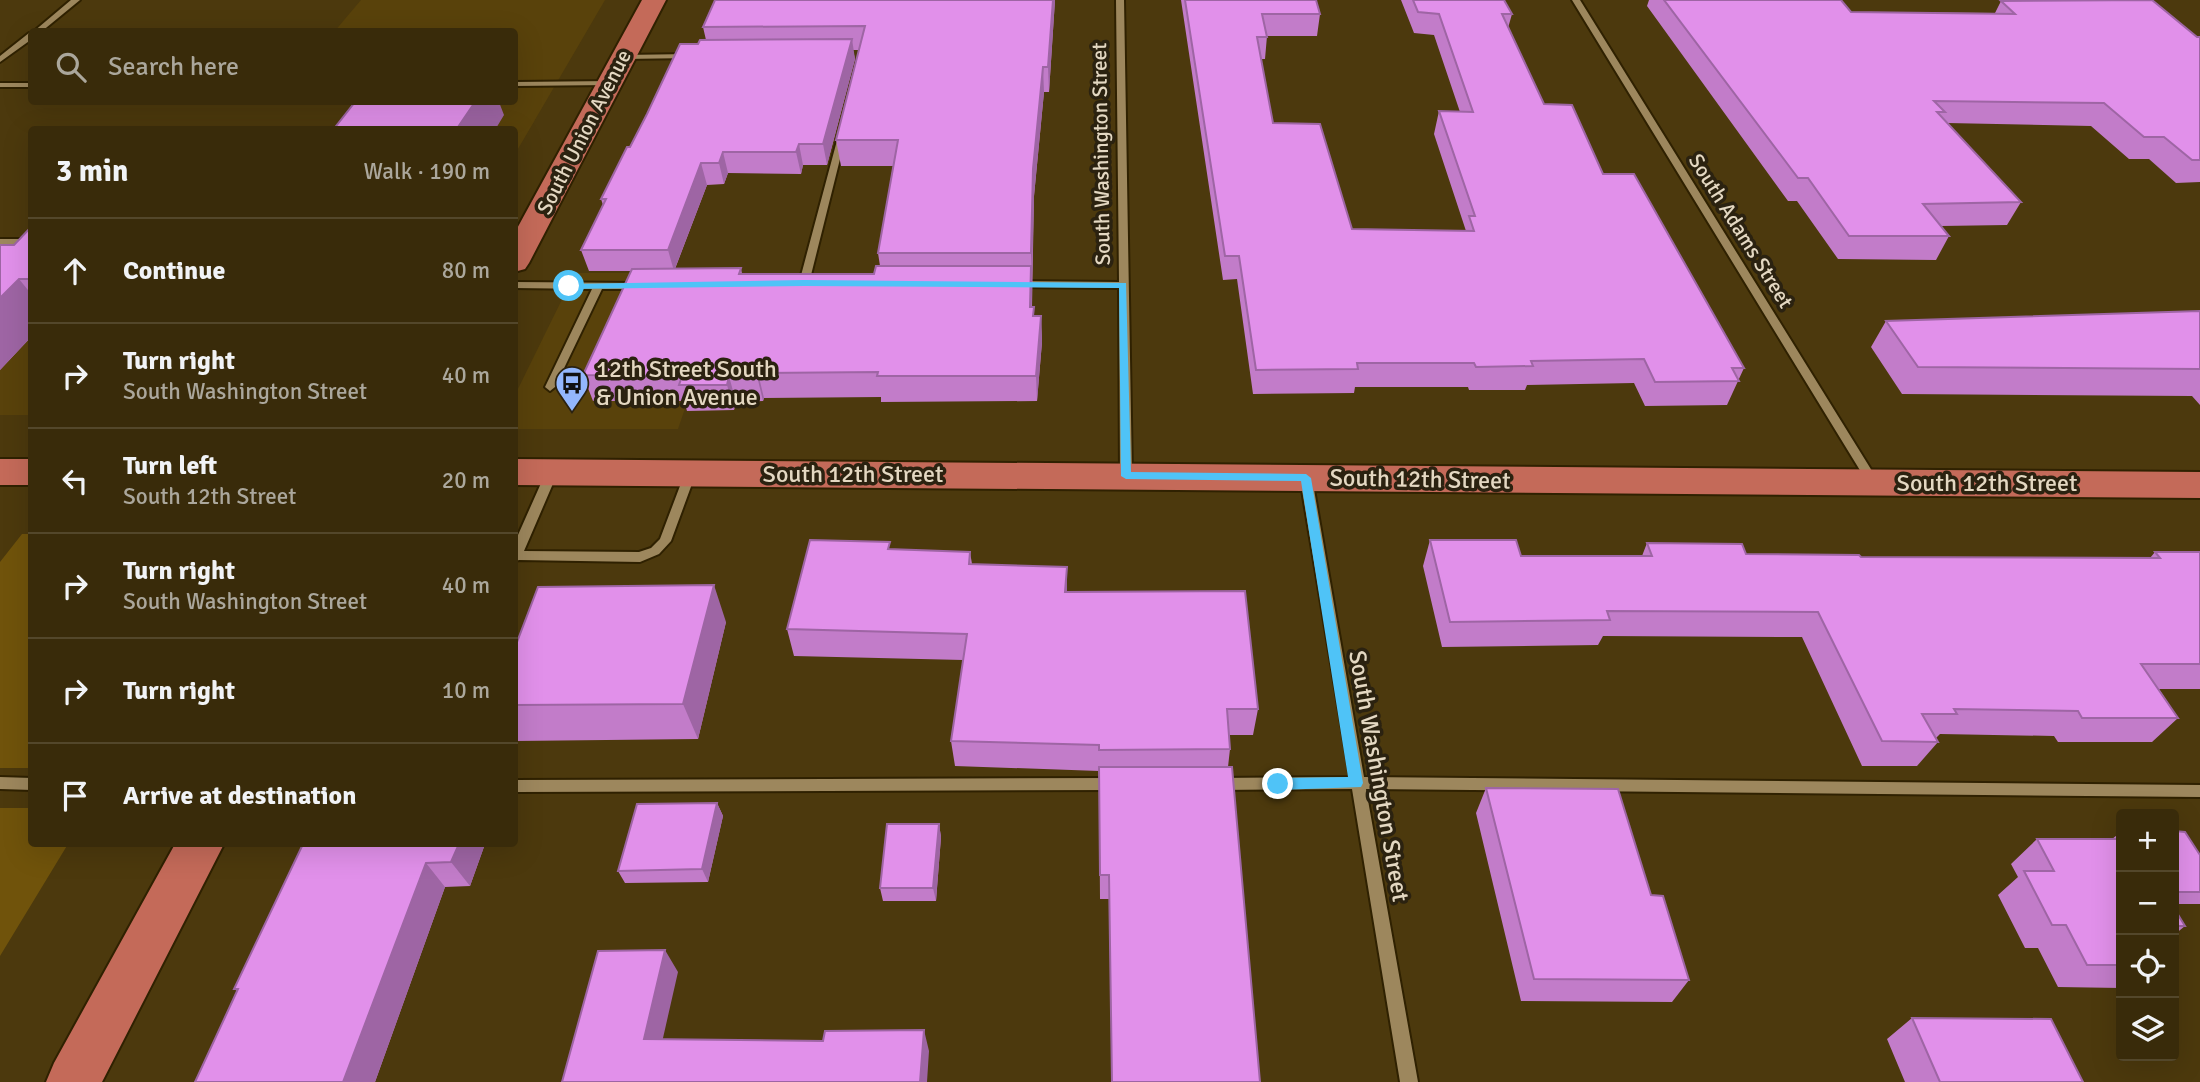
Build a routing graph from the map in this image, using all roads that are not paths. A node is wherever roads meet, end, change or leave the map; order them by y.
1 (76, 0) edge
2 (654, 0) edge
3 (1120, 0) edge
4 (1576, 0) edge
5 (41, 28) edge
6 (28, 38) edge
7 (703, 56) edge
8 (623, 57) junction
9 (0, 60) edge
10 (610, 83) junction
11 (518, 84) edge
12 (0, 85) edge
13 (28, 85) edge
14 (846, 122) edge
15 (522, 238) edge
16 (0, 242) edge
17 (28, 242) edge
18 (804, 283) junction
19 (817, 283) edge
20 (790, 284) edge
21 (1009, 284) edge
22 (518, 285) edge
23 (1123, 285) junction
24 (653, 286) edge
25 (598, 287) junction
26 (550, 387) dead end
27 (552, 471) junction
28 (0, 472) edge
29 (28, 472) edge
30 (518, 472) edge
31 (690, 472) junction
32 (1126, 476) junction
33 (1306, 478) junction
34 (1873, 483) junction
35 (2200, 485) edge
36 (518, 549) edge
37 (518, 556) edge
38 (0, 783) edge
39 (1356, 783) junction
40 (28, 784) edge
41 (1125, 784) edge
42 (1208, 784) edge
43 (518, 786) edge
44 (2200, 791) edge
45 (198, 847) edge
46 (73, 1082) edge
47 (1409, 1082) edge

1 - 5 street
2 - 8 main road, South Union Avenue
3 - 23 street, South Washington Street
4 - 34 street, South Adams Street
6 - 9 street
7 - 8 street
8 - 10 main road, South Union Avenue
10 - 11 street
10 - 15 main road, South Union Avenue
12 - 13 street
14 - 18 street
16 - 17 street
18 - 19 street
18 - 20 street
21 - 23 street
22 - 25 street
23 - 32 street, South Washington Street
24 - 25 street
25 - 26 street
27 - 30 main road, South 12th Street
27 - 31 main road, South 12th Street
27 - 36 street
28 - 29 main road
31 - 32 main road, South 12th Street
31 - 37 street
32 - 33 main road, South 12th Street
33 - 34 main road, South 12th Street
33 - 39 street, South Washington Street
34 - 35 main road, South 12th Street
38 - 40 street
39 - 42 street
39 - 44 street
39 - 47 street, South Washington Street
41 - 43 street
45 - 46 main road

